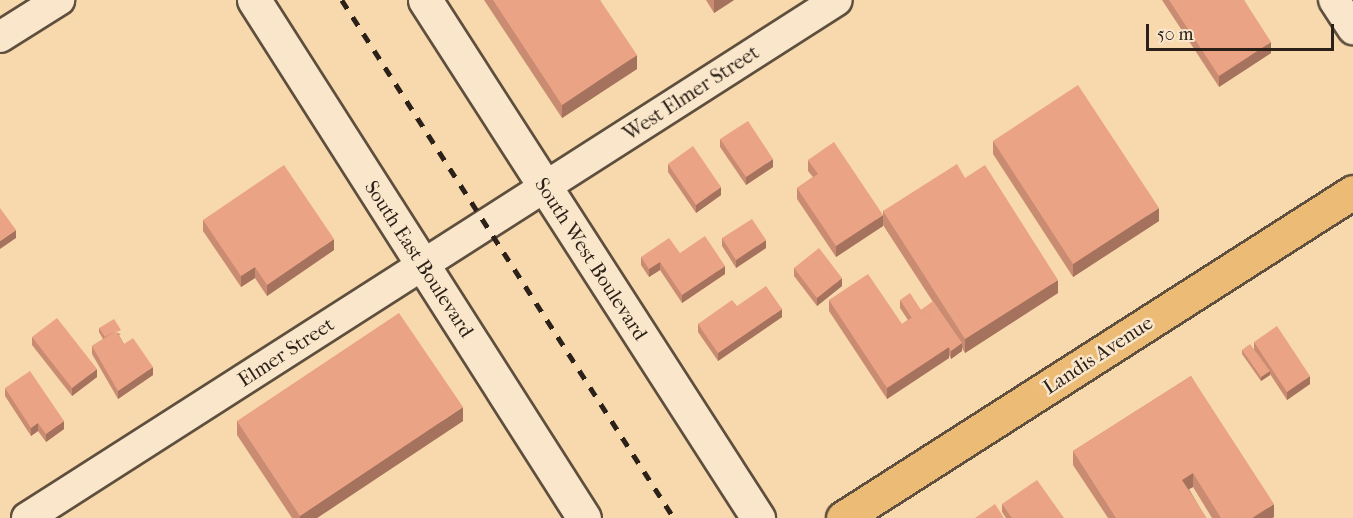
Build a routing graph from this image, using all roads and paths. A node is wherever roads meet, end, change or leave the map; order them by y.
1 (59, 0) edge
2 (254, 0) edge
3 (425, 0) edge
4 (837, 0) edge
5 (1334, 0) edge
6 (1353, 29) edge
7 (0, 37) edge
8 (544, 187) junction
9 (1353, 192) edge
10 (423, 265) junction
11 (27, 518) edge
12 (585, 518) edge
13 (758, 518) edge
14 (843, 518) edge

1 - 7 street
2 - 10 main road, South East Boulevard
3 - 8 main road, South West Boulevard
4 - 8 street, West Elmer Street
5 - 6 street
8 - 10 street, Elmer Street
8 - 13 main road, South West Boulevard
9 - 14 main road, Landis Avenue
10 - 11 street, Elmer Street
10 - 12 main road, South East Boulevard

